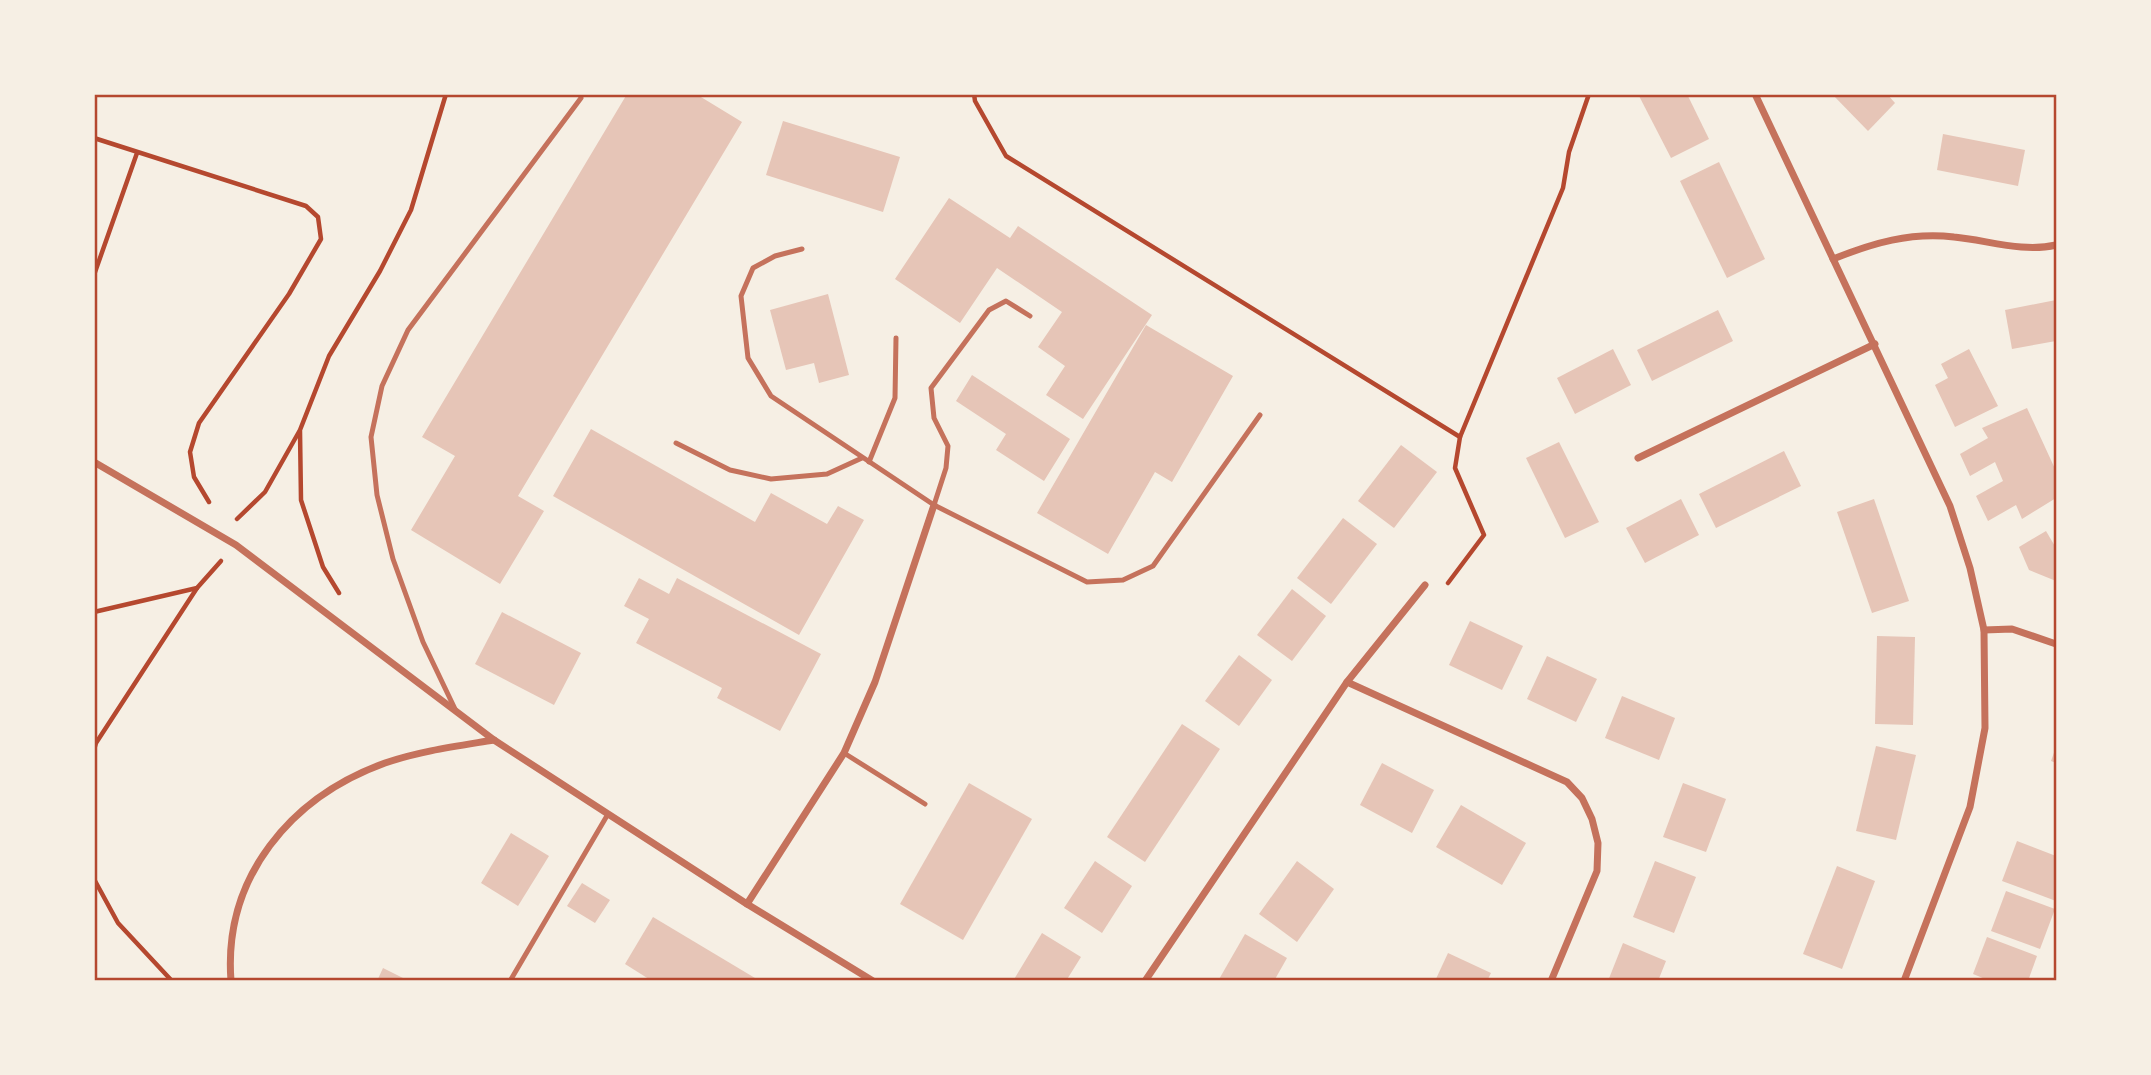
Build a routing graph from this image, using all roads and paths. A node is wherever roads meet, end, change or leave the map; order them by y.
1 (446, 94) edge
2 (974, 94) edge
3 (1589, 94) edge
4 (1755, 94) edge
5 (581, 98) dead end
6 (94, 138) edge
7 (137, 153) junction
8 (2056, 245) edge
9 (802, 249) dead end
10 (1833, 259) junction
11 (94, 275) edge
12 (1030, 316) dead end
13 (896, 338) dead end
14 (1875, 344) junction
15 (1260, 415) dead end
16 (300, 430) junction
17 (1460, 437) junction
18 (676, 443) dead end
19 (862, 457) junction
20 (1638, 458) dead end
21 (94, 461) edge
22 (869, 462) junction
23 (934, 505) junction
24 (219, 535) junction
25 (236, 545) junction
26 (1425, 585) joint
27 (198, 588) junction
28 (345, 602) dead end
29 (94, 612) edge
30 (1984, 629) junction
31 (2056, 644) edge
32 (1347, 682) junction
33 (456, 711) junction
34 (494, 740) junction
35 (94, 750) edge
36 (844, 753) junction
37 (925, 804) dead end
38 (608, 814) junction
39 (94, 879) edge
40 (747, 904) junction
41 (1904, 979) edge
42 (172, 981) edge
43 (231, 981) edge
44 (510, 981) edge
45 (873, 981) edge
46 (1145, 981) edge
47 (1551, 981) edge
48 (1913, 981) edge

1 - 16 path
2 - 17 path
3 - 17 path
4 - 10 street
5 - 33 lane
6 - 7 path
7 - 11 path
7 - 24 path
8 - 10 street
9 - 19 lane
10 - 14 street
12 - 23 lane
13 - 22 lane
14 - 20 street
14 - 30 street
15 - 23 lane
16 - 24 path
16 - 28 path
17 - 26 path
18 - 19 lane
19 - 22 lane
21 - 24 street
22 - 23 lane
23 - 36 street
24 - 25 street
25 - 27 path
25 - 33 street
26 - 32 street
27 - 29 path
27 - 35 path
30 - 31 street
30 - 41 street
32 - 46 street
32 - 47 street
33 - 34 street
34 - 38 street
34 - 43 street
36 - 37 lane
36 - 40 street
38 - 40 street
38 - 44 lane
39 - 42 path
40 - 45 street
41 - 48 street

